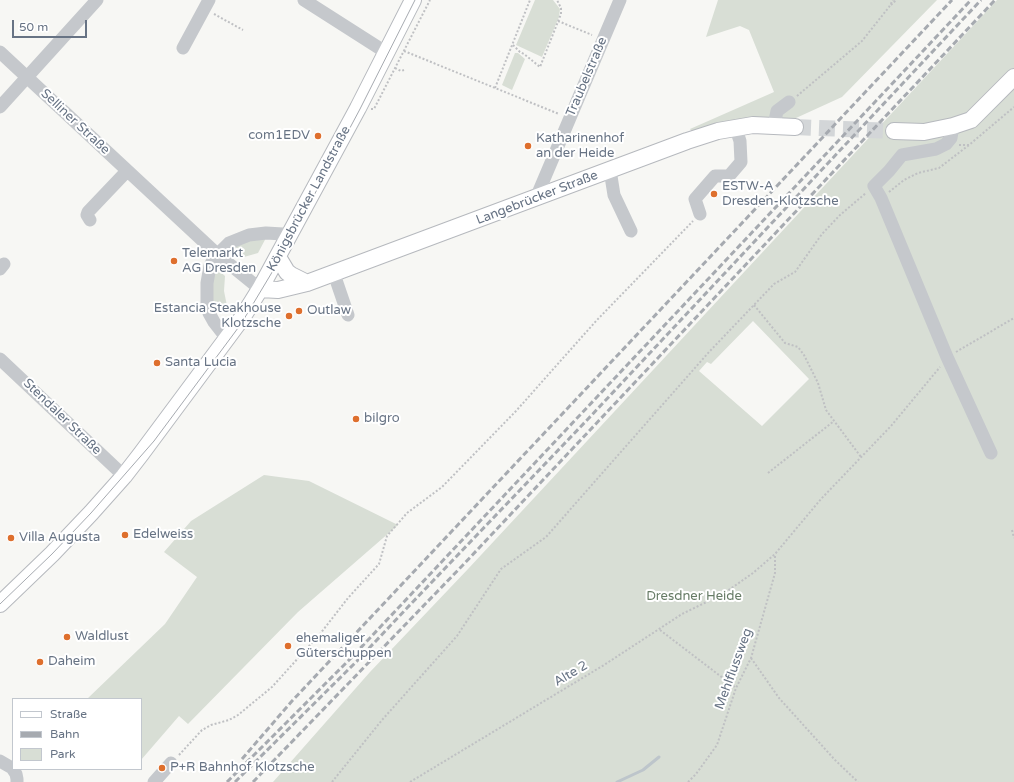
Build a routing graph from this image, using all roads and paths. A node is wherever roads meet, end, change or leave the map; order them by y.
1 (97, 0) edge
2 (304, 0) edge
3 (413, 0) edge
4 (430, 0) edge
5 (530, 0) edge
6 (557, 0) edge
7 (560, 0) edge
8 (620, 0) edge
9 (893, 0) edge
10 (896, 0) edge
11 (207, 4) edge
12 (559, 4) junction
13 (889, 7) junction
14 (558, 21) junction
15 (243, 30) dead end
16 (603, 39) junction
17 (513, 45) junction
18 (183, 48) dead end
19 (404, 51) junction
20 (0, 52) edge
21 (387, 53) junction
22 (395, 68) junction
23 (404, 70) dead end
24 (1014, 77) edge
25 (27, 78) junction
26 (495, 88) junction
27 (789, 102) joint
28 (0, 107) edge
29 (1014, 107) edge
30 (358, 108) junction
31 (570, 118) junction
32 (774, 126) junction
33 (953, 126) junction
34 (738, 127) junction
35 (795, 127) tunnel mouth
36 (894, 131) tunnel mouth
37 (946, 144) junction
38 (969, 145) junction
39 (610, 170) junction
40 (127, 171) junction
41 (874, 186) junction
42 (536, 198) junction
43 (882, 198) junction
44 (700, 214) joint
45 (90, 220) dead end
46 (631, 230) dead end
47 (289, 236) junction
48 (219, 257) junction
49 (278, 257) junction
50 (334, 274) junction
51 (307, 283) junction
52 (260, 289) junction
53 (754, 305) junction
54 (348, 315) dead end
55 (1014, 318) edge
56 (229, 338) junction
57 (947, 357) junction
58 (0, 359) edge
59 (834, 421) junction
60 (991, 453) dead end
61 (861, 457) junction
62 (768, 473) dead end
63 (124, 476) junction
64 (1012, 530) dead end
65 (1014, 538) edge
66 (775, 554) junction
67 (0, 604) edge
68 (660, 630) junction
69 (751, 658) junction
70 (736, 688) junction
71 (0, 761) edge
72 (171, 763) joint
73 (12, 768) edge
74 (13, 770) edge
75 (16, 782) edge
76 (154, 782) edge
77 (332, 782) edge
78 (410, 782) edge
79 (688, 782) edge
80 (858, 782) edge

1 - 25 street
2 - 21 street
3 - 21 main road, Königsbrücker Landstraße
4 - 19 path
5 - 17 path
6 - 12 path
7 - 12 path
8 - 16 street, Traubelstraße
9 - 13 path
10 - 13 path
11 - 15 path
11 - 18 street
12 - 14 path
13 - 27 path
14 - 16 path
14 - 17 path
16 - 31 street, Traubelstraße
17 - 26 path
19 - 22 path
19 - 26 path
20 - 25 street, Selliner Straße
21 - 30 main road, Königsbrücker Landstraße
22 - 23 path
22 - 30 path
24 - 33 main road
25 - 28 street
25 - 40 street, Selliner Straße
26 - 31 path
27 - 32 street
29 - 38 path
30 - 47 main road, Königsbrücker Landstraße
31 - 42 street, Traubelstraße
32 - 34 main road, Langebrücker Straße
32 - 35 main road, Langebrücker Straße
33 - 36 main road
33 - 37 street
34 - 39 main road, Langebrücker Straße
34 - 44 street
37 - 38 path
37 - 41 street
38 - 43 path
39 - 42 main road, Langebrücker Straße
39 - 46 street
40 - 45 street
40 - 48 street, Selliner Straße
41 - 43 street
41 - 53 path
42 - 50 main road, Langebrücker Straße
43 - 57 street
44 - 72 path
47 - 48 street
47 - 49 main road, Königsbrücker Landstraße
48 - 52 street
48 - 56 street
49 - 51 main road
49 - 52 main road, Königsbrücker Landstraße
50 - 51 main road, Langebrücker Straße
50 - 54 street
51 - 52 main road, Langebrücker Straße
52 - 56 main road, Königsbrücker Landstraße
53 - 59 path
53 - 77 path
55 - 57 path
56 - 63 main road, Königsbrücker Landstraße
57 - 60 street
57 - 61 path, Alte 2
58 - 63 street, Stendaler Straße
59 - 61 path
59 - 62 path
61 - 66 path, Alte 2
63 - 67 main road, Königsbrücker Landstraße
64 - 65 path
66 - 68 path, Alte 2
66 - 69 path, Mehlflussweg
68 - 70 path
68 - 78 path, Alte 2
69 - 70 path, Mehlflussweg
69 - 80 path
70 - 79 path, Mehlflussweg
71 - 73 street
72 - 76 street
74 - 75 street

